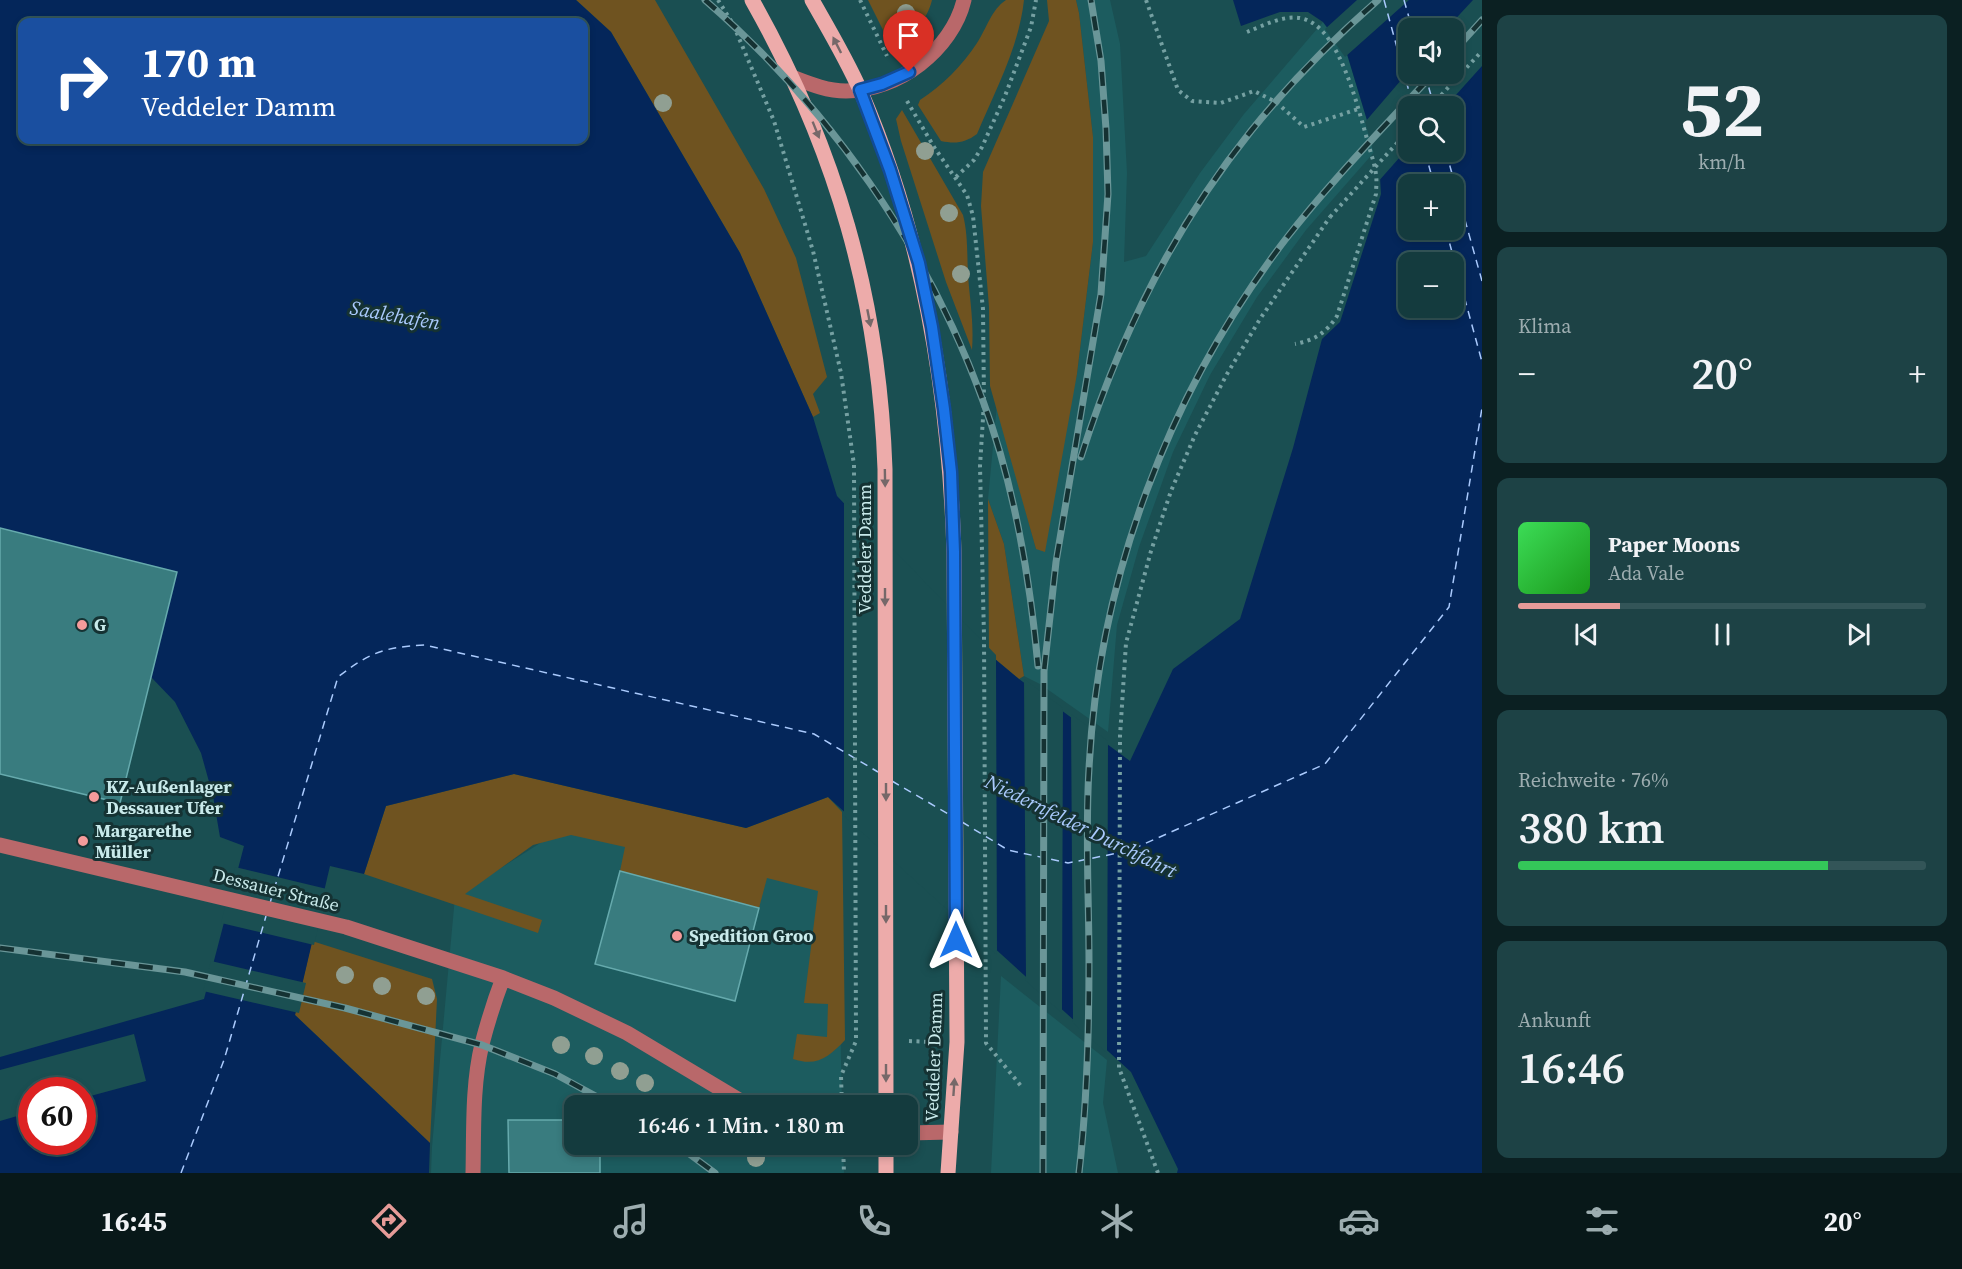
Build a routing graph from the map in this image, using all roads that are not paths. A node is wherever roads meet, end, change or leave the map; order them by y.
1 (752, 0) edge
2 (812, 0) edge
3 (964, 0) edge
4 (792, 77) junction
5 (860, 90) junction
6 (0, 845) edge
7 (503, 978) junction
8 (731, 1095) edge
9 (886, 1095) edge
10 (951, 1132) junction
11 (918, 1133) edge
12 (886, 1155) edge
13 (473, 1173) edge
14 (886, 1173) edge
15 (948, 1173) edge

1 - 4 main road, Veddeler Damm
5 -> 2 main road, Veddeler Damm
3 - 5 street
4 - 5 street
4 -> 9 main road, Veddeler Damm
10 -> 5 main road, Veddeler Damm
6 - 7 street, Dessauer Straße
7 - 8 street, Dessauer Straße
7 - 13 street
10 - 11 street
10 - 15 main road, Veddeler Damm
12 - 14 main road

